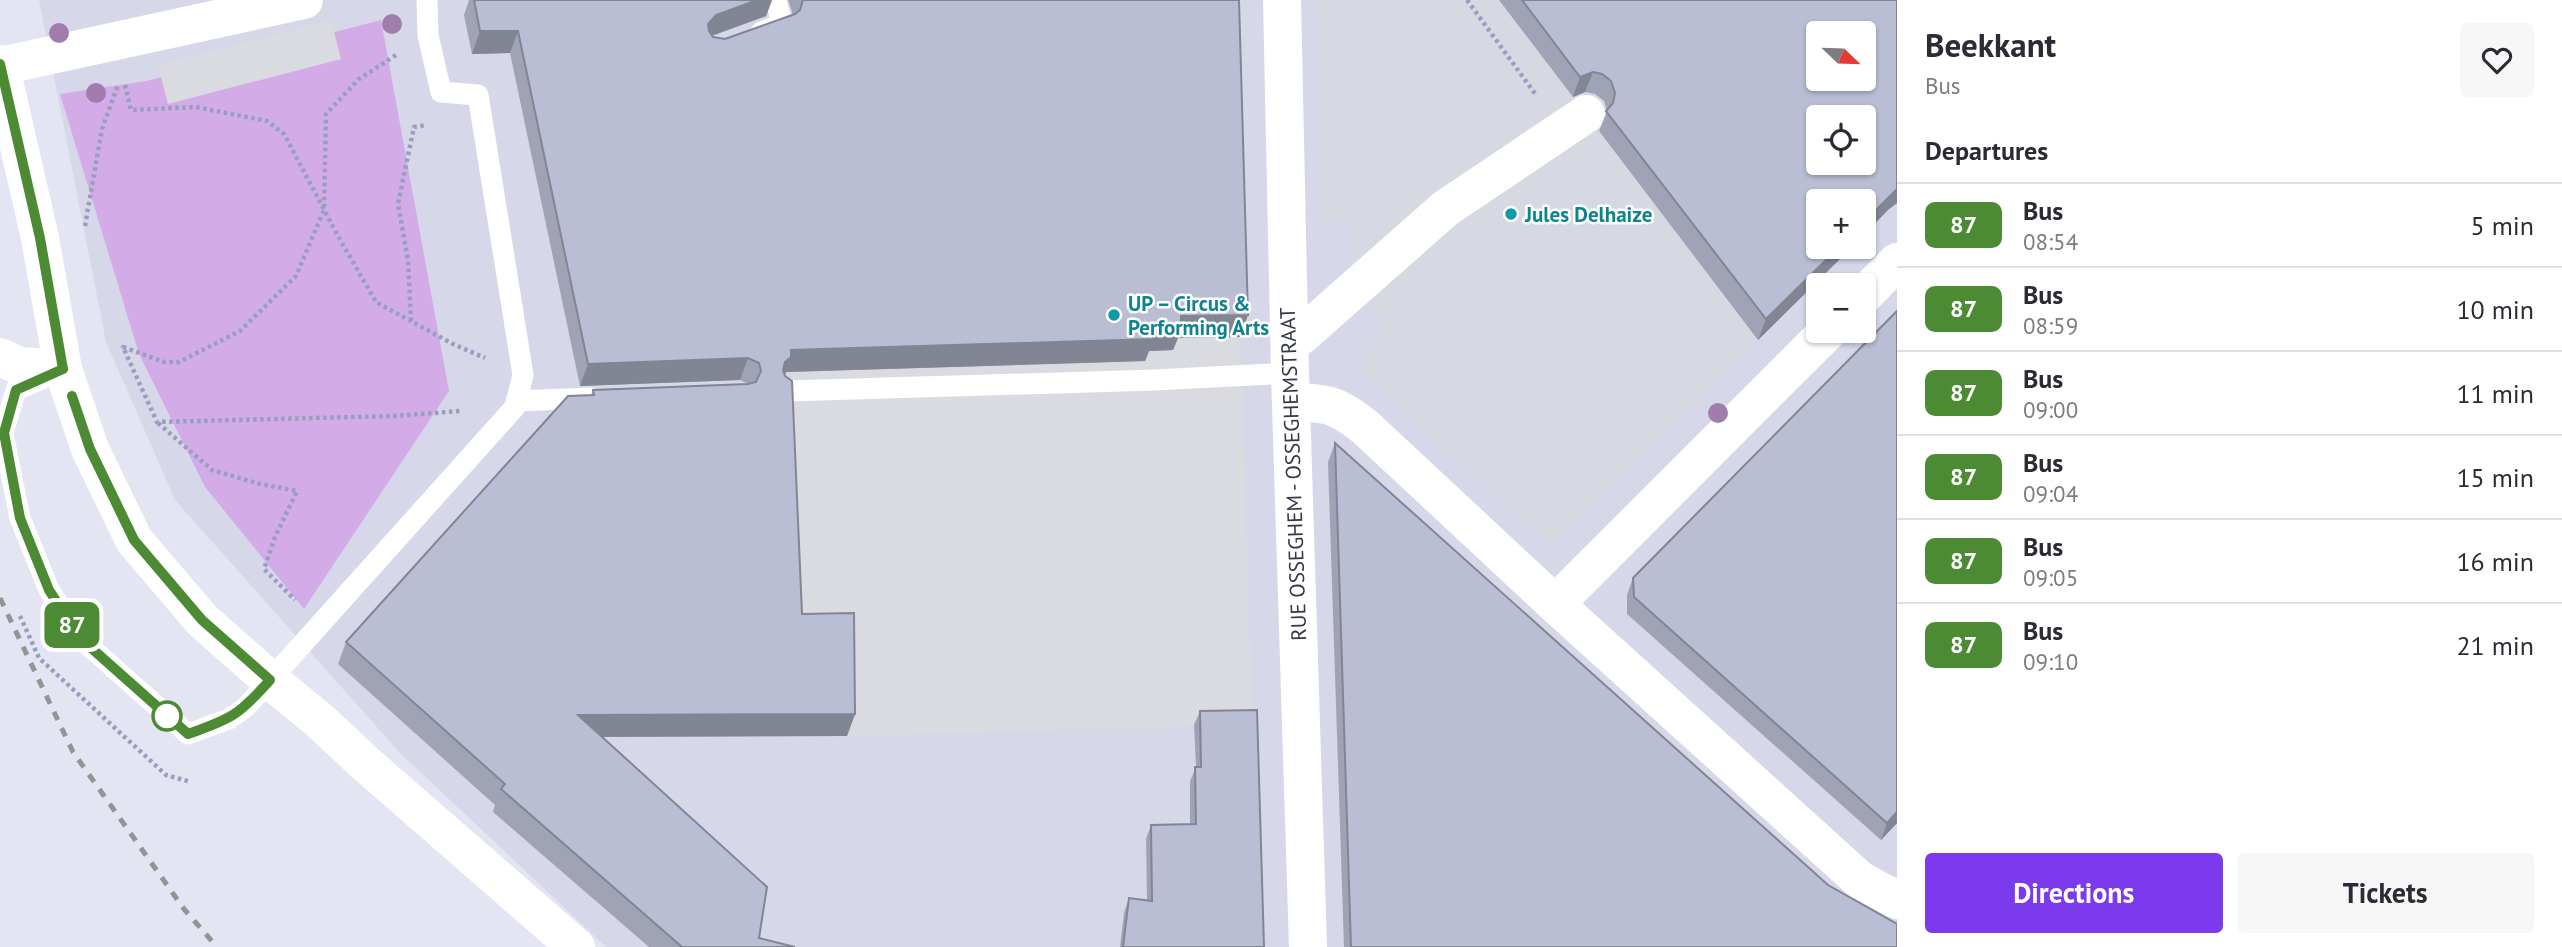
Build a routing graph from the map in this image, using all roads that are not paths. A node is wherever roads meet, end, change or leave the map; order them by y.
1 (304, 0) edge
2 (427, 0) edge
3 (776, 0) edge
4 (1282, 0) edge
5 (747, 37) edge
6 (0, 65) edge
7 (1586, 114) dead end
8 (1897, 262) edge
9 (1876, 283) edge
10 (1816, 343) edge
11 (0, 357) edge
12 (63, 369) junction
13 (1290, 372) junction
14 (788, 391) edge
15 (610, 397) edge
16 (516, 404) junction
17 (1555, 604) junction
18 (270, 680) junction
19 (1897, 900) edge
20 (576, 947) edge
21 (1308, 947) edge

1 - 6 street
2 - 16 lane
3 - 5 lane
4 - 13 street, RUE OSSEGHEM - OSSEGHEMSTRAAT
6 - 12 street
7 - 13 street
8 - 9 street
10 - 17 street
11 - 12 street
12 - 18 street
12 - 18 lane
13 - 14 lane
13 - 17 street
13 - 21 street, RUE OSSEGHEM - OSSEGHEMSTRAAT
15 - 16 lane
16 - 18 lane
17 - 19 street
18 - 20 street

